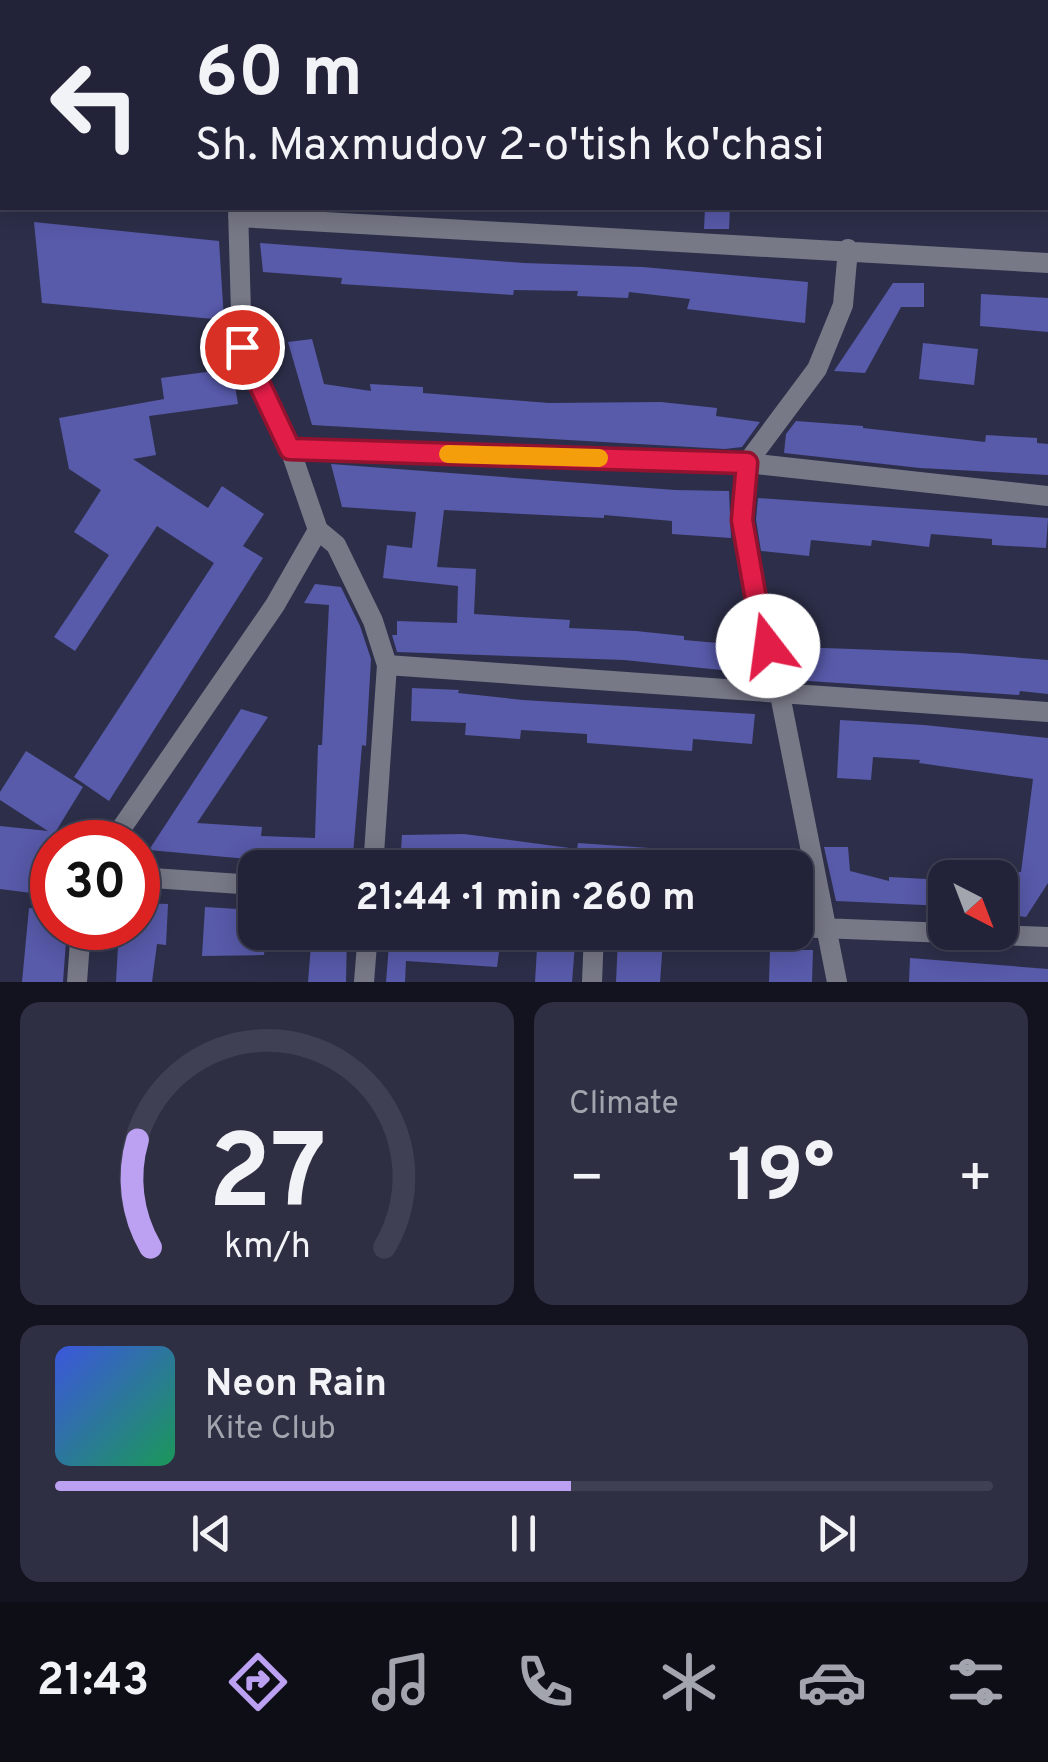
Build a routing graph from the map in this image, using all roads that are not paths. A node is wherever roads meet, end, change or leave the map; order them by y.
1 (238, 212) edge
2 (848, 249) junction
3 (1048, 263) edge
4 (290, 449) junction
5 (747, 463) junction
6 (1048, 496) edge
7 (318, 530) junction
8 (387, 665) junction
9 (780, 694) junction
10 (1048, 712) edge
11 (127, 820) edge
12 (374, 850) edge
13 (160, 878) edge
14 (238, 884) edge
15 (813, 929) edge
16 (825, 930) junction
17 (1048, 937) edge
18 (79, 950) edge
19 (367, 950) edge
20 (593, 950) edge
21 (76, 982) edge
22 (364, 982) edge
23 (592, 982) edge
24 (837, 982) edge

1 - 2 street
1 - 4 street
2 - 3 street
2 - 5 street
4 - 5 street
4 - 7 street
5 - 6 street
5 - 9 street
7 - 8 street
7 - 11 street
8 - 9 street
8 - 12 street
9 - 10 street
9 - 16 street
13 - 14 street
15 - 16 street
16 - 17 street
16 - 24 street
18 - 21 street
19 - 22 street
20 - 23 street

